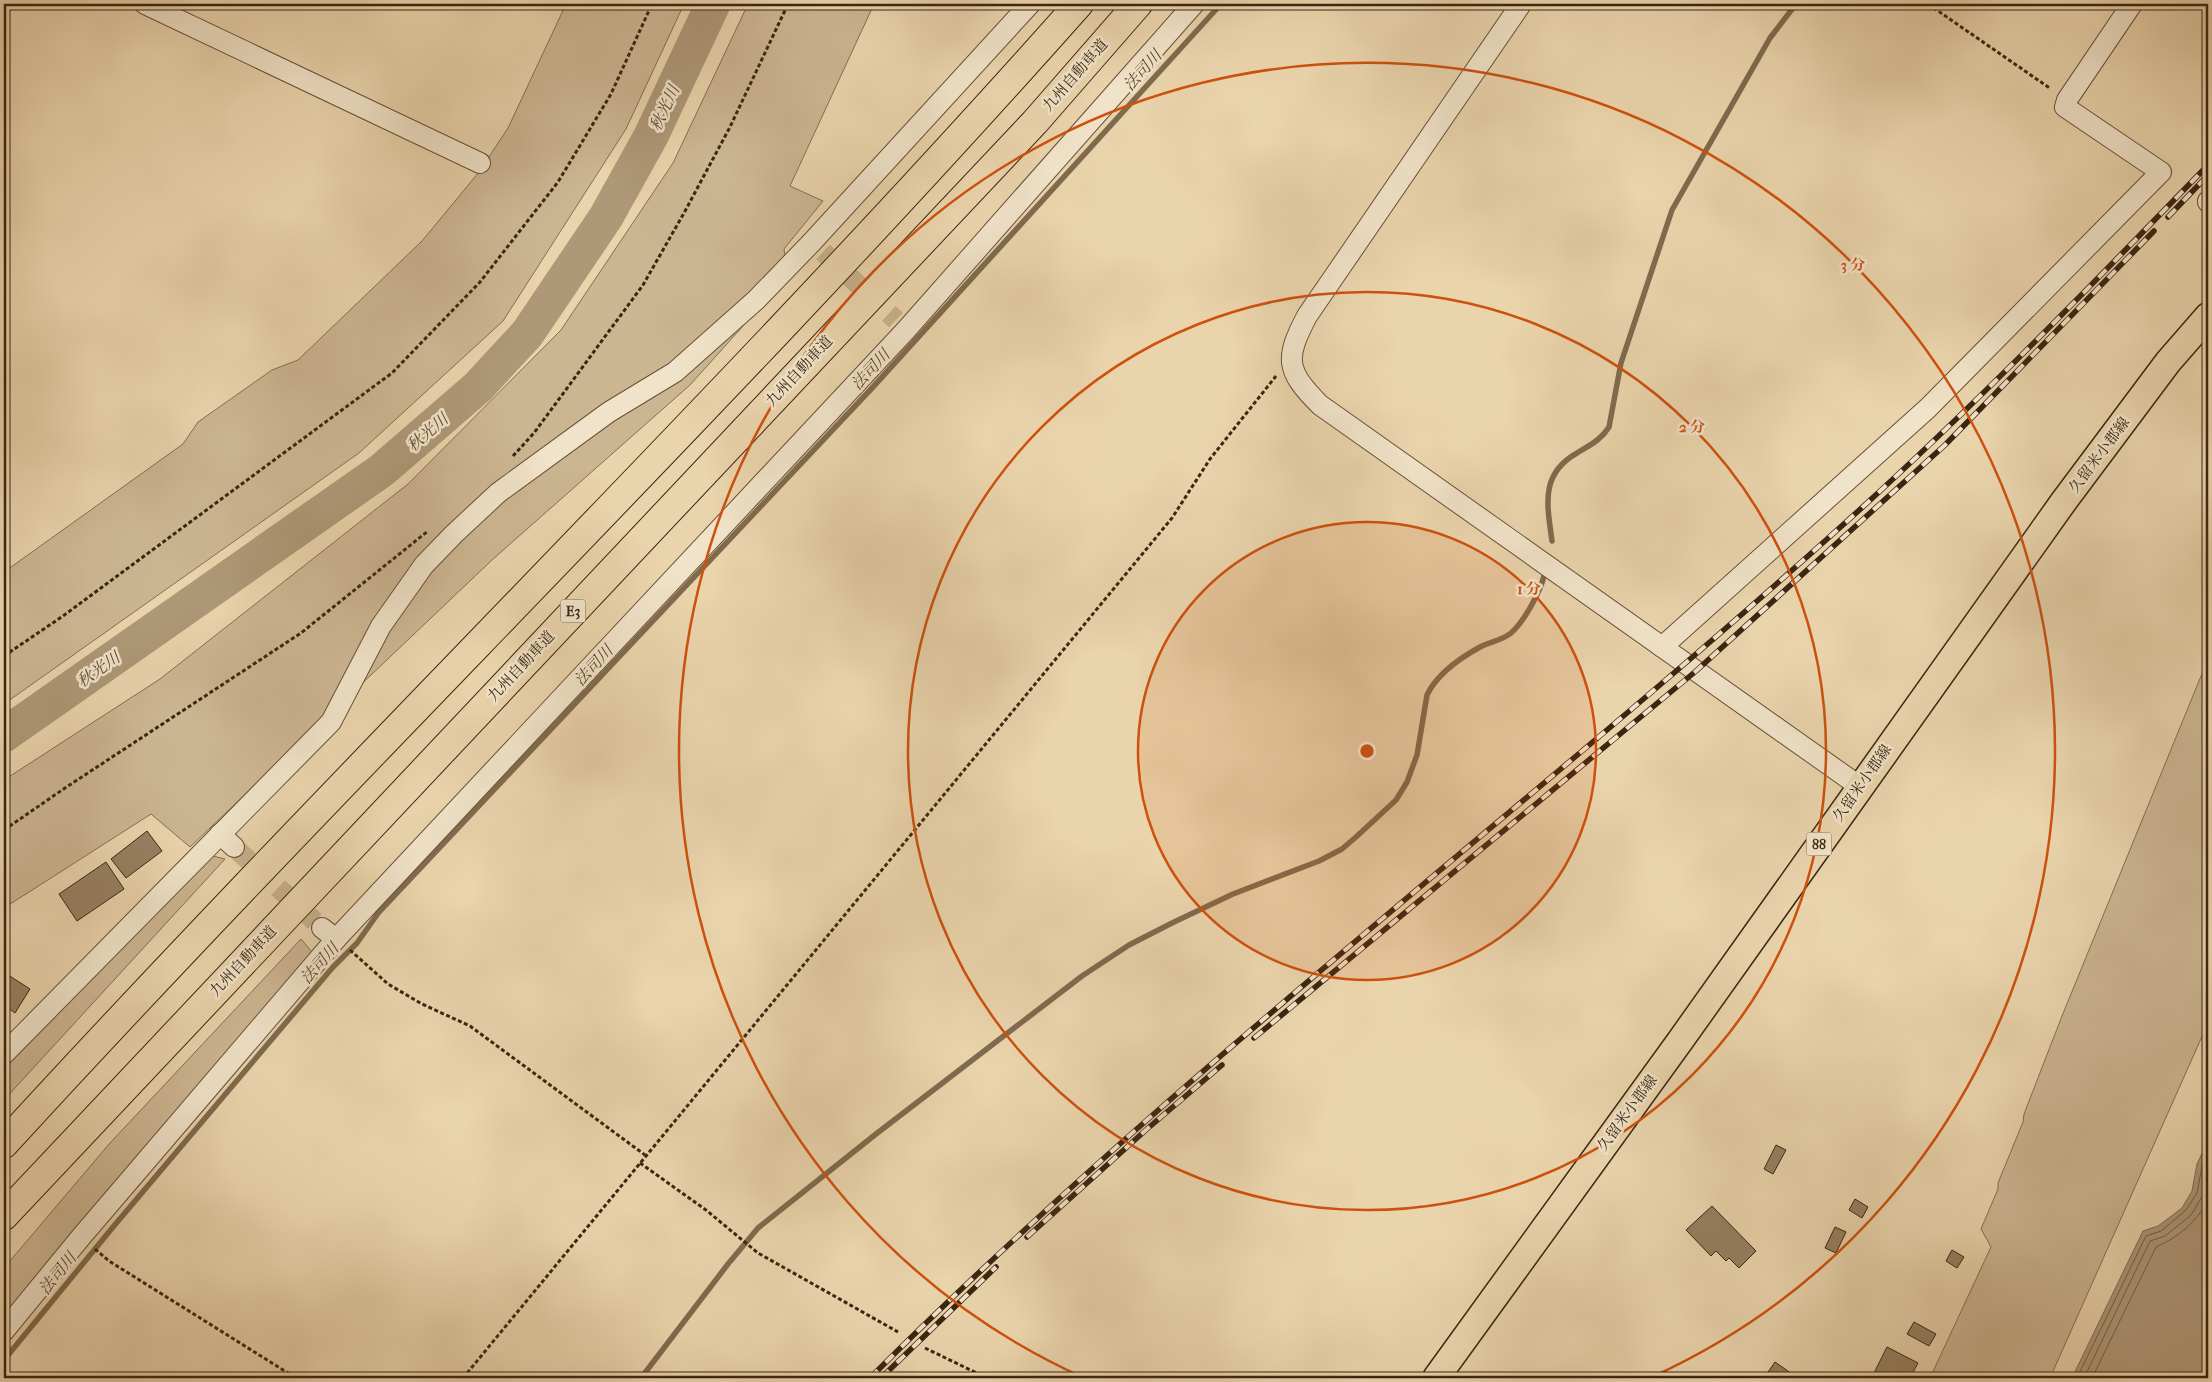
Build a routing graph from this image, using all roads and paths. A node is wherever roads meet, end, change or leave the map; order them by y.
1 (145, 4) edge
2 (652, 4) edge
3 (788, 4) edge
4 (1030, 4) edge
5 (1080, 4) edge
6 (1138, 4) edge
7 (1194, 4) edge
8 (1521, 4) edge
9 (1928, 4) edge
10 (2132, 4) edge
11 (2067, 100) junction
12 (480, 163) dead end
13 (2208, 316) edge
14 (1290, 358) junction
15 (509, 461) dead end
16 (430, 529) dead end
17 (1662, 648) junction
18 (4, 656) edge
19 (1859, 786) junction
20 (4, 830) edge
21 (362, 960) dead end
22 (4, 1054) edge
23 (4, 1144) edge
24 (645, 1156) junction
25 (640, 1163) junction
26 (4, 1216) edge
27 (105, 1257) dead end
28 (4, 1331) edge
29 (898, 1332) dead end
30 (925, 1348) dead end
31 (296, 1378) edge
32 (463, 1378) edge
33 (987, 1378) edge
34 (1436, 1378) edge

1 - 12 street
2 - 18 path
3 - 15 path
4 - 22 street
5 - 23 highway
6 - 26 highway, 九州自動車道 / E3
7 - 28 street
8 - 14 street
9 - 11 path
10 - 11 street
11 - 17 street
13 - 19 main road, 久留米小郡線 / 88
14 - 17 street
14 - 24 path
16 - 20 path
17 - 19 street
19 - 34 main road, 久留米小郡線 / 88
21 - 24 path
24 - 25 path
25 - 29 path
25 - 32 path
27 - 31 path
30 - 33 path

